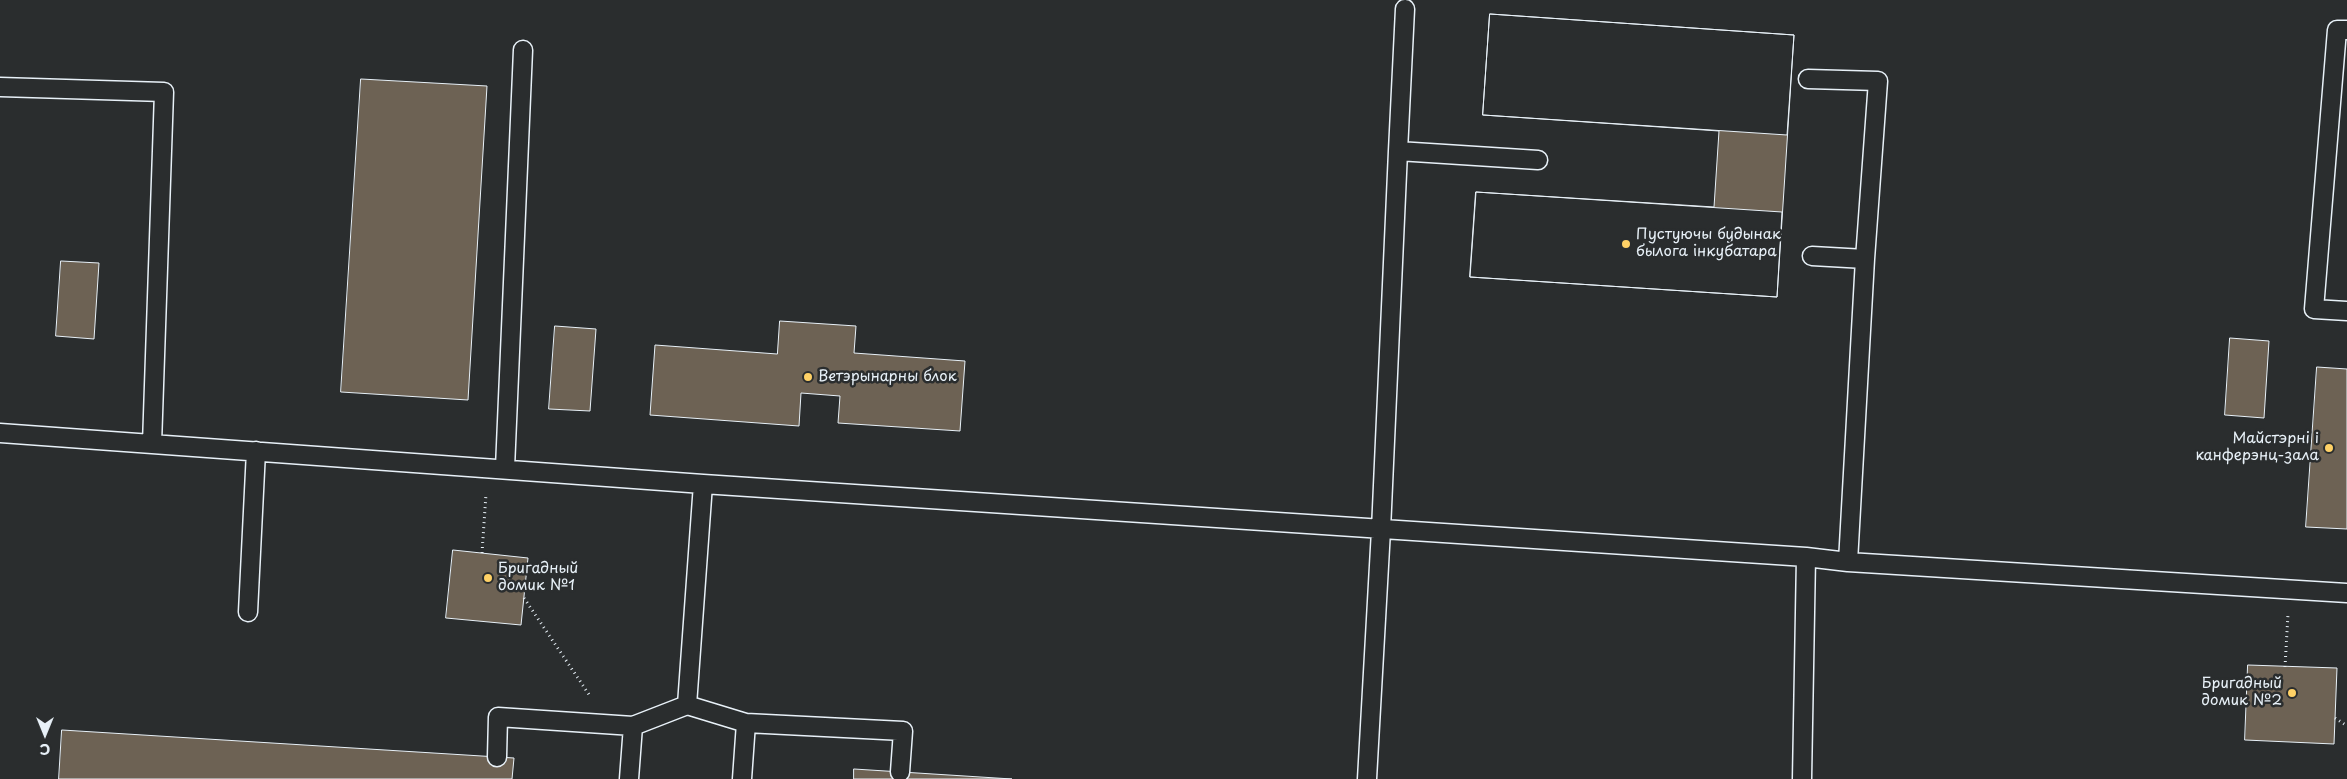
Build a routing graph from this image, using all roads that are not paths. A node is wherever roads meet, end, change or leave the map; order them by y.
1 (1405, 9) dead end
2 (2347, 30) edge
3 (523, 50) dead end
4 (1808, 79) dead end
5 (0, 87) edge
6 (1398, 151) junction
7 (1538, 160) dead end
8 (1812, 256) dead end
9 (1865, 259) junction
10 (2347, 311) edge
11 (0, 433) edge
12 (152, 444) junction
13 (256, 451) junction
14 (505, 468) junction
15 (703, 484) junction
16 (1382, 530) junction
17 (1806, 557) junction
18 (1848, 562) junction
19 (2347, 592) edge
20 (248, 612) dead end
21 (687, 705) junction
22 (746, 723) junction
23 (633, 726) junction
24 (497, 757) dead end
25 (900, 772) dead end
26 (629, 779) edge
27 (742, 779) edge
28 (1367, 779) edge
29 (1802, 779) edge

1 - 6 lane
2 - 10 lane
3 - 14 lane
4 - 9 lane
5 - 12 lane
6 - 7 lane
6 - 16 lane
8 - 9 lane
9 - 18 lane
11 - 12 lane
12 - 13 lane
13 - 14 lane
13 - 20 lane
14 - 15 lane
15 - 16 lane
15 - 21 lane
16 - 17 lane
16 - 28 lane
17 - 18 lane
17 - 29 lane
18 - 19 lane
21 - 22 lane
21 - 23 lane
22 - 25 lane
22 - 27 lane
23 - 24 lane
23 - 26 lane

